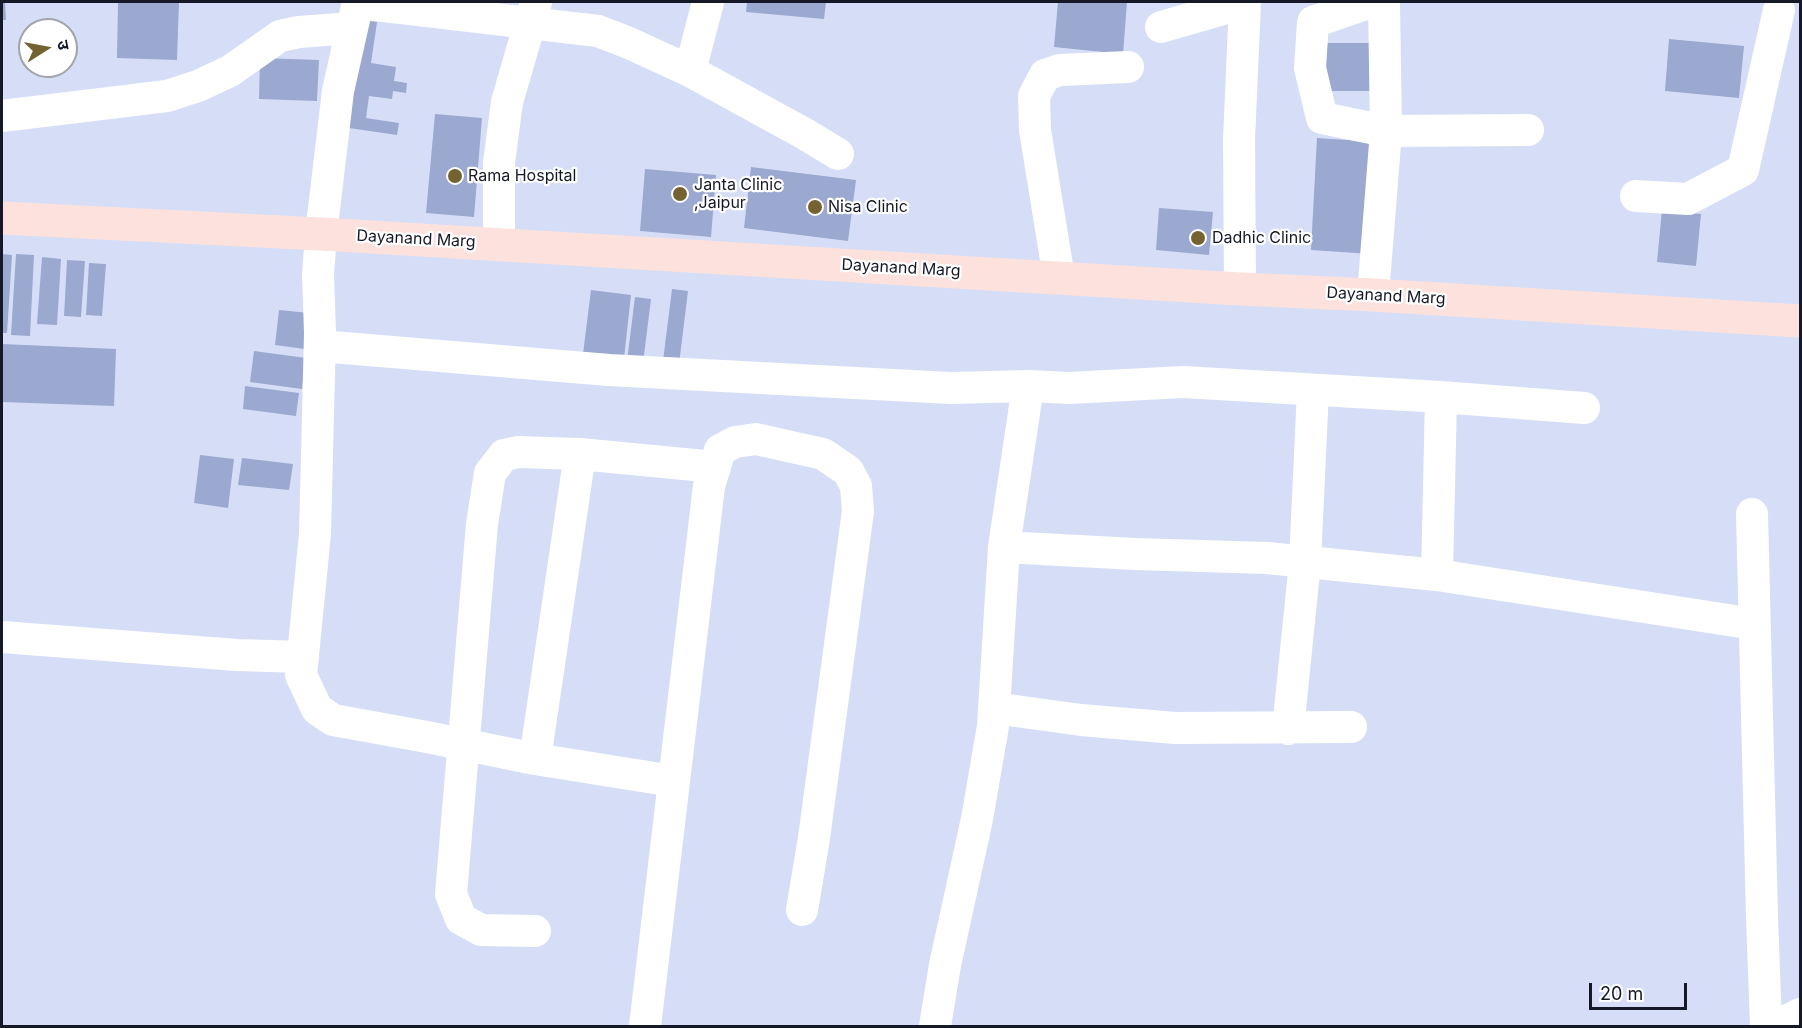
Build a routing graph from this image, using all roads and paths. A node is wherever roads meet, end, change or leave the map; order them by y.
1 (708, 2) edge
2 (1232, 2) edge
3 (1245, 2) edge
4 (1371, 2) edge
5 (1384, 2) edge
6 (1785, 8) edge
7 (356, 11) edge
8 (533, 12) edge
9 (1161, 27) dead end
10 (1128, 67) dead end
11 (690, 71) junction
12 (2, 116) edge
13 (1528, 130) dead end
14 (1386, 131) junction
15 (837, 154) dead end
16 (1636, 196) dead end
17 (2, 218) edge
18 (321, 234) junction
19 (499, 244) junction
20 (1059, 278) junction
21 (1240, 289) junction
22 (1373, 295) junction
23 (1800, 321) edge
24 (320, 346) junction
25 (1028, 386) junction
26 (1313, 390) junction
27 (1441, 398) junction
28 (1584, 408) dead end
29 (580, 454) junction
30 (715, 467) junction
31 (1752, 514) dead end
32 (1004, 547) junction
33 (1305, 562) junction
34 (1437, 575) junction
35 (1754, 624) junction
36 (2, 637) edge
37 (303, 657) junction
38 (994, 708) junction
39 (1351, 727) dead end
40 (1288, 729) junction
41 (464, 744) junction
42 (535, 759) junction
43 (673, 781) junction
44 (802, 910) dead end
45 (535, 931) dead end
46 (1800, 1014) edge
47 (645, 1026) edge
48 (935, 1026) edge
49 (1766, 1026) edge
50 (1777, 1026) edge

1 - 11 street
2 - 9 street
3 - 21 street
4 - 14 street
5 - 14 street
6 - 16 street
7 - 8 street
7 - 12 street
7 - 18 street
8 - 11 street
8 - 19 street
10 - 20 street
11 - 15 street
13 - 14 street
14 - 22 street
17 - 18 street, Dayanand Marg
18 - 19 street, Dayanand Marg
18 - 24 street
19 - 20 street, Dayanand Marg
20 - 21 street, Dayanand Marg
21 - 22 street, Dayanand Marg
22 - 23 street, Dayanand Marg
24 - 25 street
24 - 37 street
25 - 26 street
25 - 32 street
26 - 27 street
26 - 33 street
27 - 28 street
27 - 34 street
29 - 30 street
29 - 41 street
29 - 42 street
30 - 43 street
30 - 44 street
31 - 35 street
32 - 33 street
32 - 38 street
33 - 34 street
33 - 40 street
34 - 35 street
35 - 49 street
36 - 37 street
37 - 41 street
38 - 40 street
38 - 48 street
39 - 40 street
41 - 42 street
41 - 45 street
42 - 43 street
43 - 47 street
46 - 50 street

